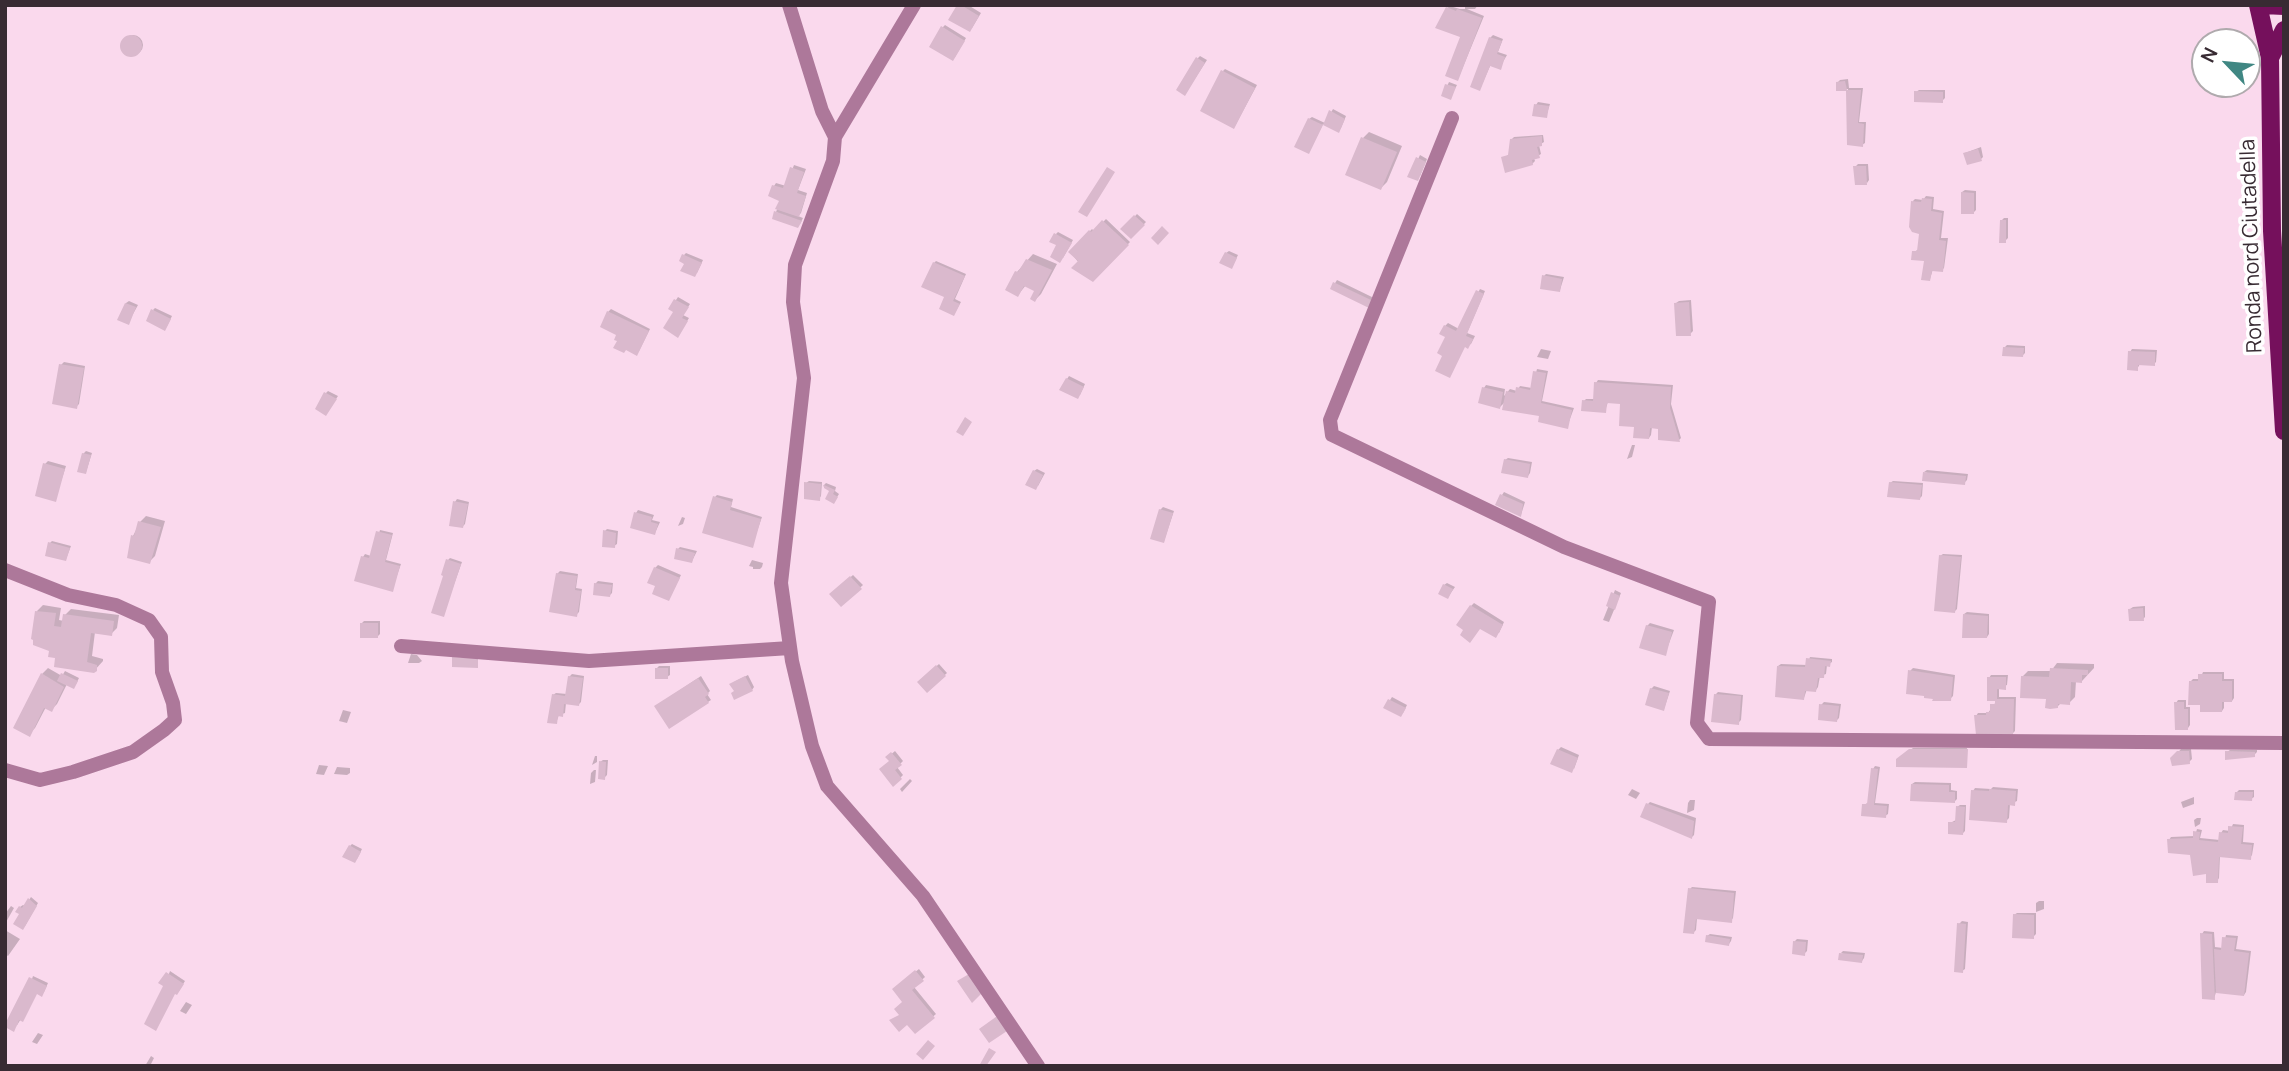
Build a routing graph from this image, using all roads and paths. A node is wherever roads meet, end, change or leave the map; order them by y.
1 (789, 5) edge
2 (914, 5) edge
3 (2260, 5) edge
4 (2284, 6) edge
5 (2284, 30) edge
6 (2270, 58) junction
7 (1452, 118) dead end
8 (835, 137) junction
9 (2284, 431) edge
10 (5, 569) edge
11 (401, 646) dead end
12 (790, 648) junction
13 (2284, 743) edge
14 (5, 770) edge
15 (1038, 1066) edge

1 - 8 street
2 - 8 street
3 - 4 main road
3 - 6 main road, Ronda nord Ciutadella
5 - 6 main road, Ronda nord Ciutadella
6 - 9 main road, Ronda nord Ciutadella
7 - 13 street
8 - 12 street
10 - 14 street
11 - 12 street
12 - 15 street

